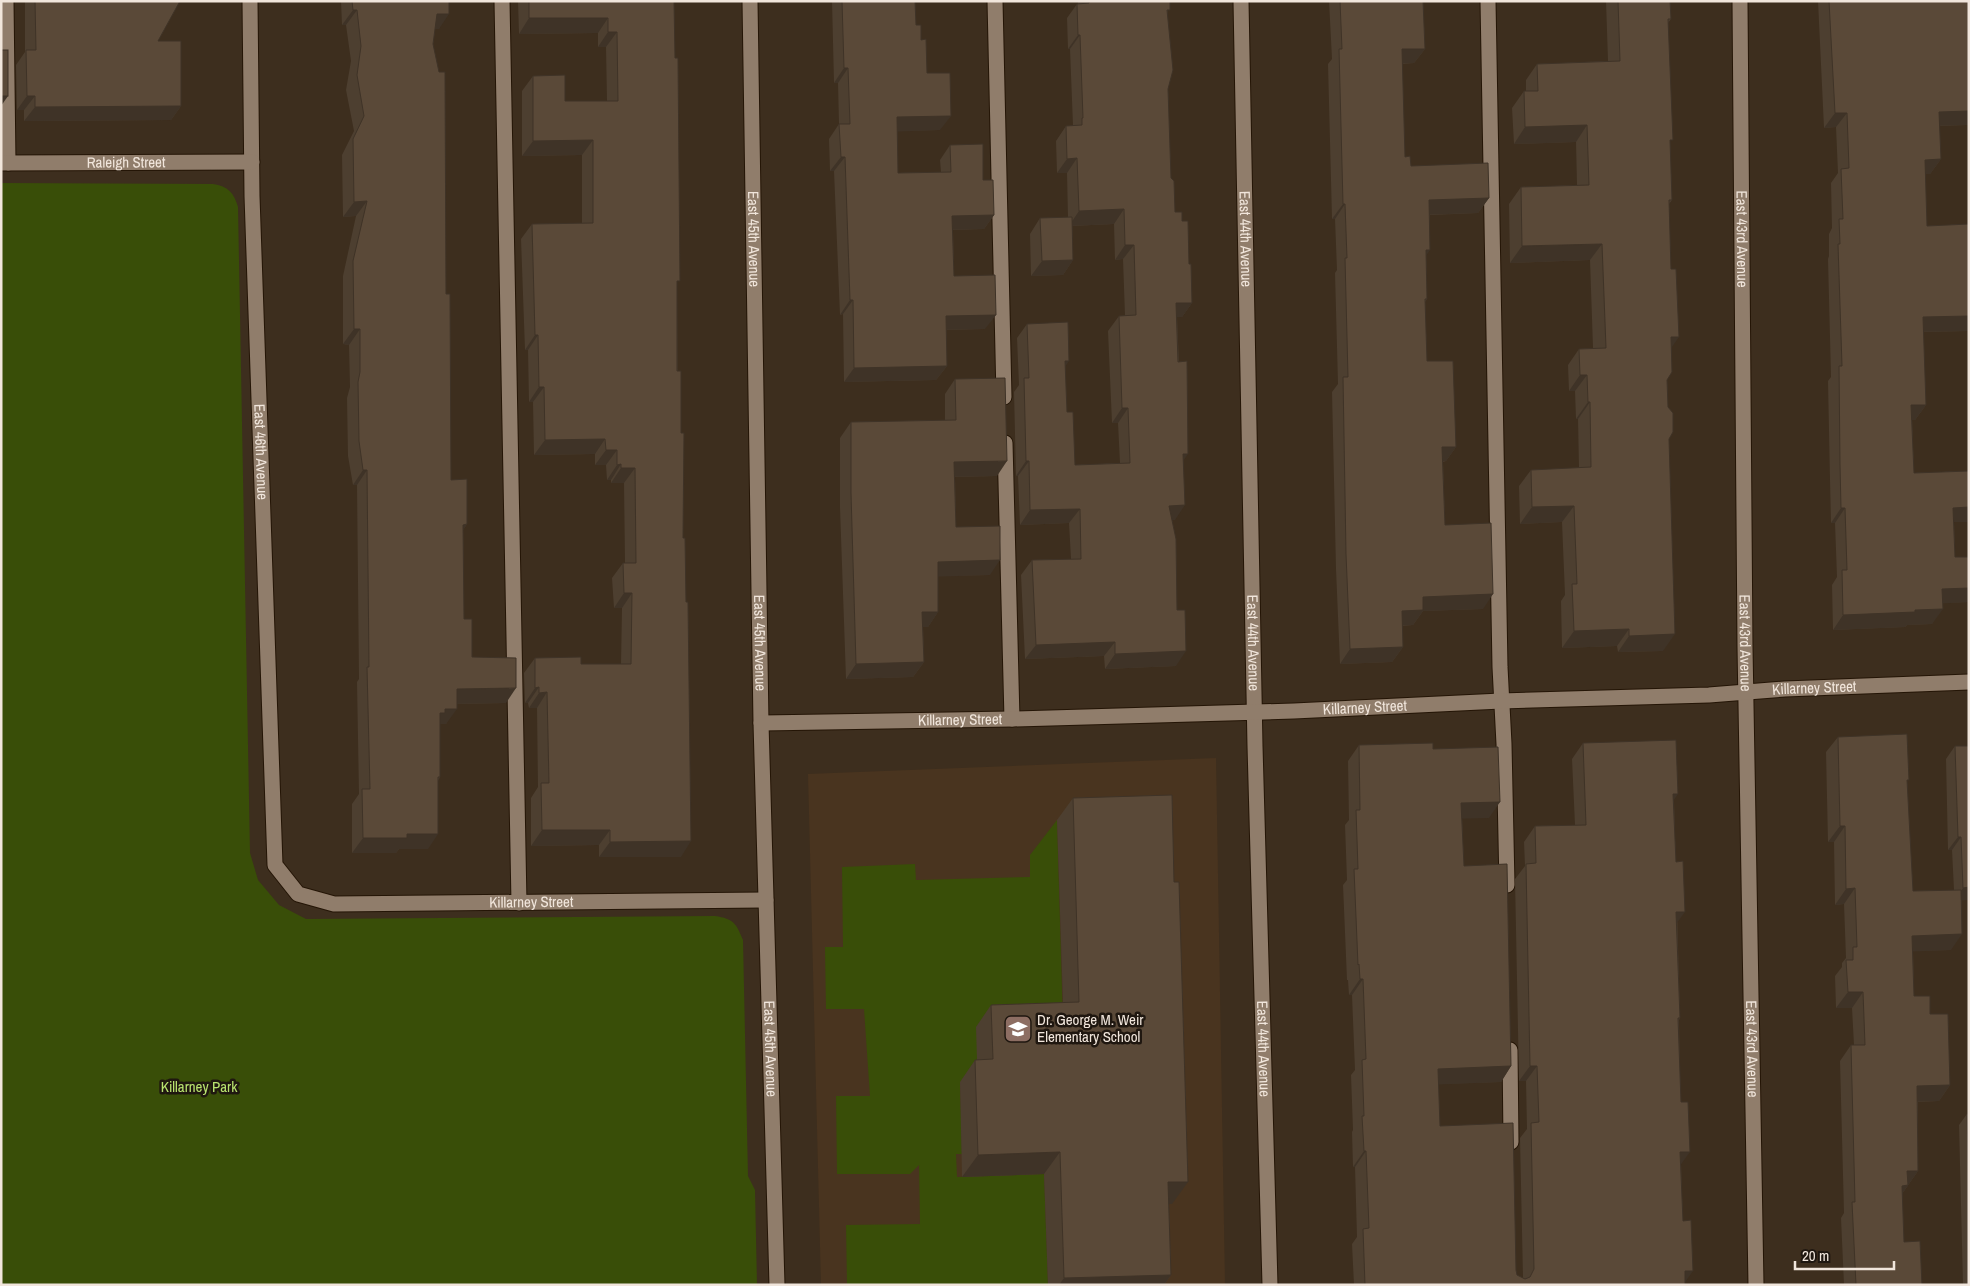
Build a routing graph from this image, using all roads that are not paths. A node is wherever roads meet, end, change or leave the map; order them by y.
1 (6, 1) edge
2 (250, 1) edge
3 (502, 1) edge
4 (750, 1) edge
5 (995, 1) edge
6 (1241, 1) edge
7 (1488, 1) edge
8 (1740, 1) edge
9 (252, 162) junction
10 (5, 163) edge
11 (1005, 411) edge
12 (1005, 431) edge
13 (1969, 682) edge
14 (1746, 692) junction
15 (1501, 701) junction
16 (1254, 712) junction
17 (1012, 719) junction
18 (761, 723) junction
19 (298, 894) joint
20 (766, 900) junction
21 (1507, 901) edge
22 (519, 902) junction
23 (1509, 1039) edge
24 (1512, 1157) edge
25 (777, 1285) edge
26 (1270, 1285) edge
27 (1756, 1285) edge

1 - 10 street
2 - 9 street, East 46th Avenue
3 - 22 street
4 - 18 street, East 45th Avenue
5 - 11 street
6 - 16 street, East 44th Avenue
7 - 15 street
8 - 14 street, East 43rd Avenue
9 - 10 street, Raleigh Street
9 - 19 street, East 46th Avenue
12 - 17 street
13 - 14 street, Killarney Street
14 - 15 street, Killarney Street
14 - 27 street, East 43rd Avenue
15 - 16 street, Killarney Street
15 - 21 street
16 - 17 street, Killarney Street
16 - 26 street, East 44th Avenue
17 - 18 street, Killarney Street
18 - 20 street, East 45th Avenue
19 - 22 street, Killarney Street
20 - 22 street, Killarney Street
20 - 25 street, East 45th Avenue
23 - 24 street

